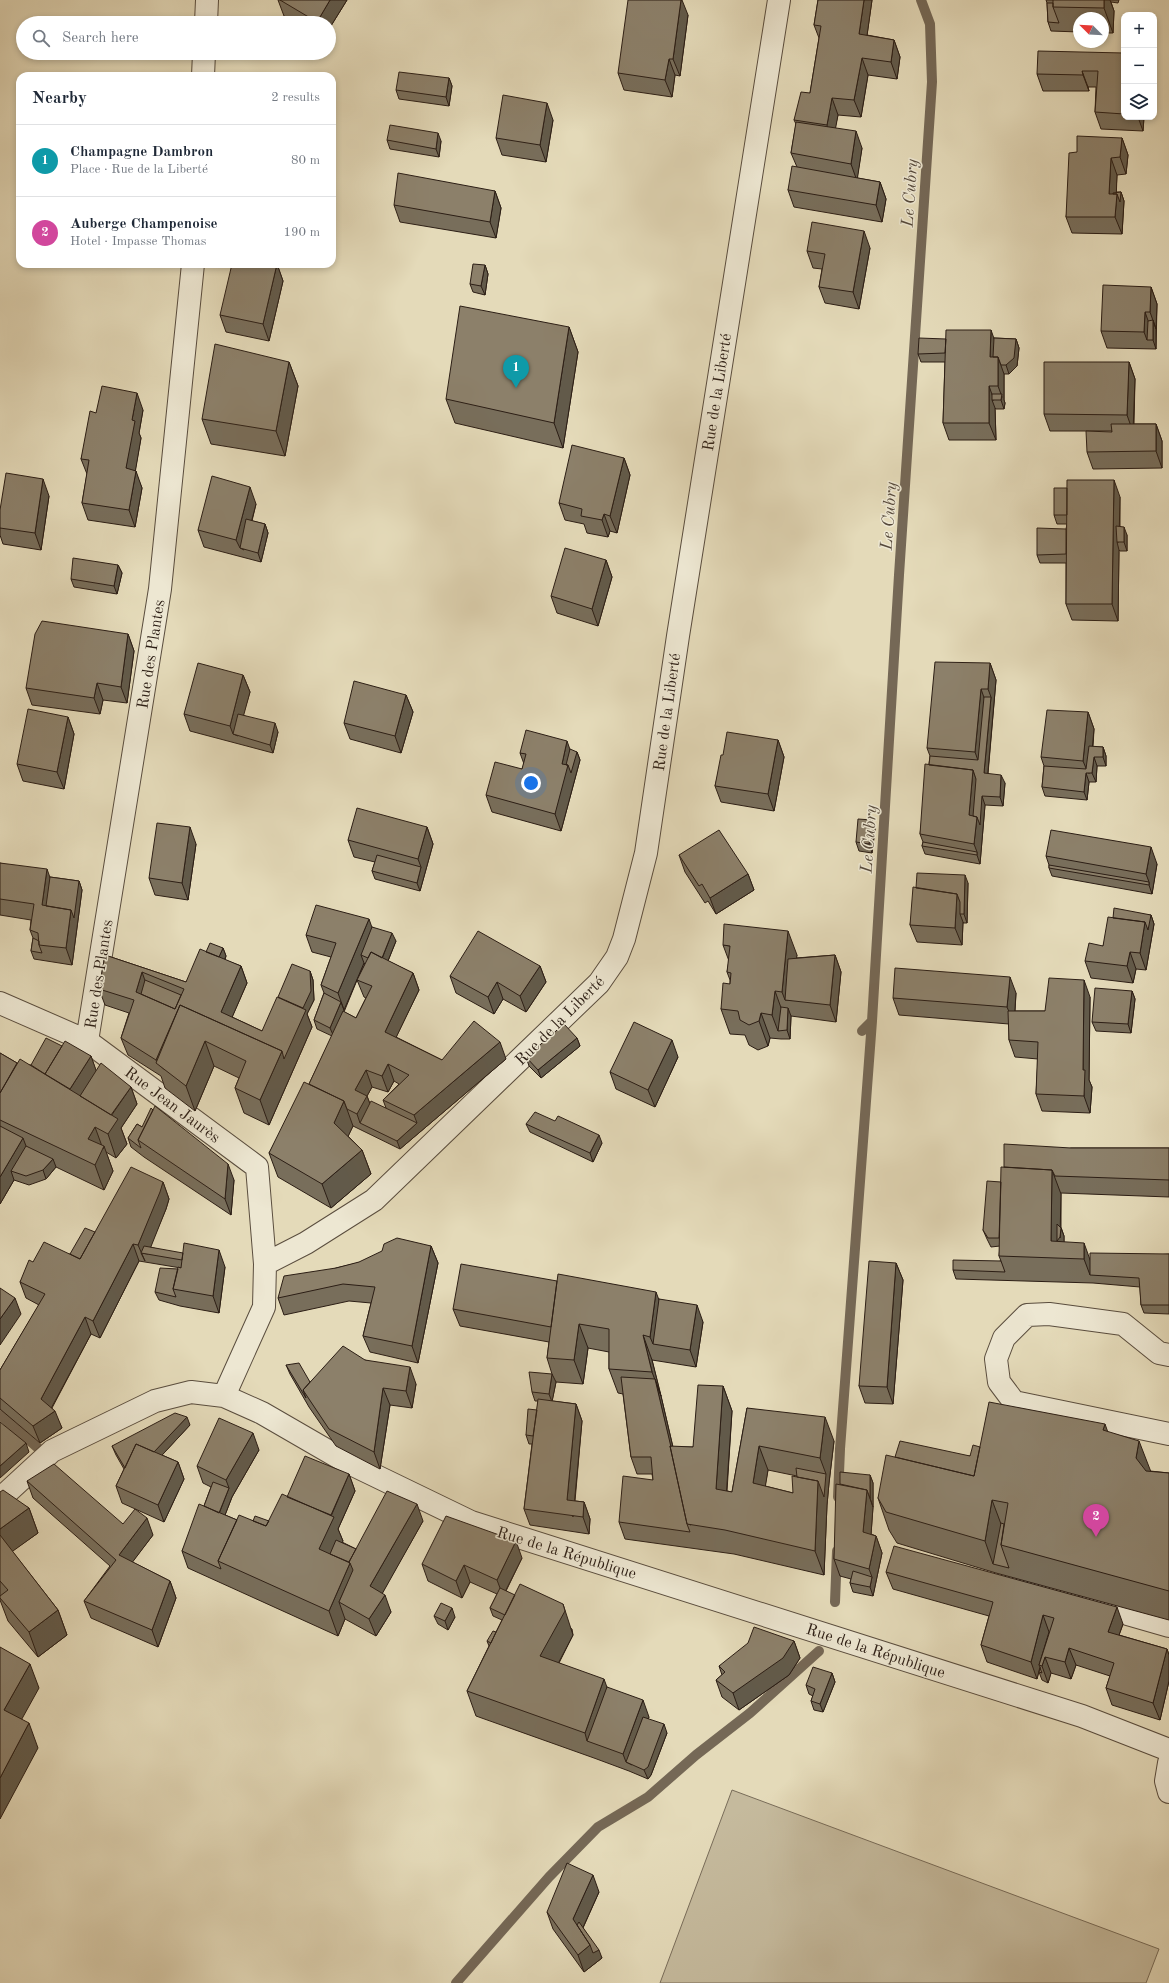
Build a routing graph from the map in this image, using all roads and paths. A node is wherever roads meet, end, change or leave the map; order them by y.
1 (207, 0) edge
2 (779, 0) edge
3 (206, 16) edge
4 (204, 60) edge
5 (203, 72) edge
6 (193, 268) edge
7 (0, 1003) edge
8 (87, 1041) junction
9 (264, 1264) junction
10 (1169, 1355) edge
11 (224, 1396) junction
12 (1169, 1434) edge
13 (0, 1499) edge
14 (1070, 1598) edge
15 (1169, 1626) edge
16 (1169, 1750) edge
17 (1169, 1763) edge
18 (1169, 1792) edge

1 - 3 street
2 - 9 street, Rue de la Liberté
4 - 5 street
6 - 8 street, Rue des Plantes
7 - 8 street, Rue Jean Jaurès
8 - 9 street, Rue Jean Jaurès
9 - 11 street, Rue Jean Jaurès
10 - 12 street
11 - 13 street, Rue de la République
11 - 16 street, Rue de la République
14 - 15 street
17 - 18 street

